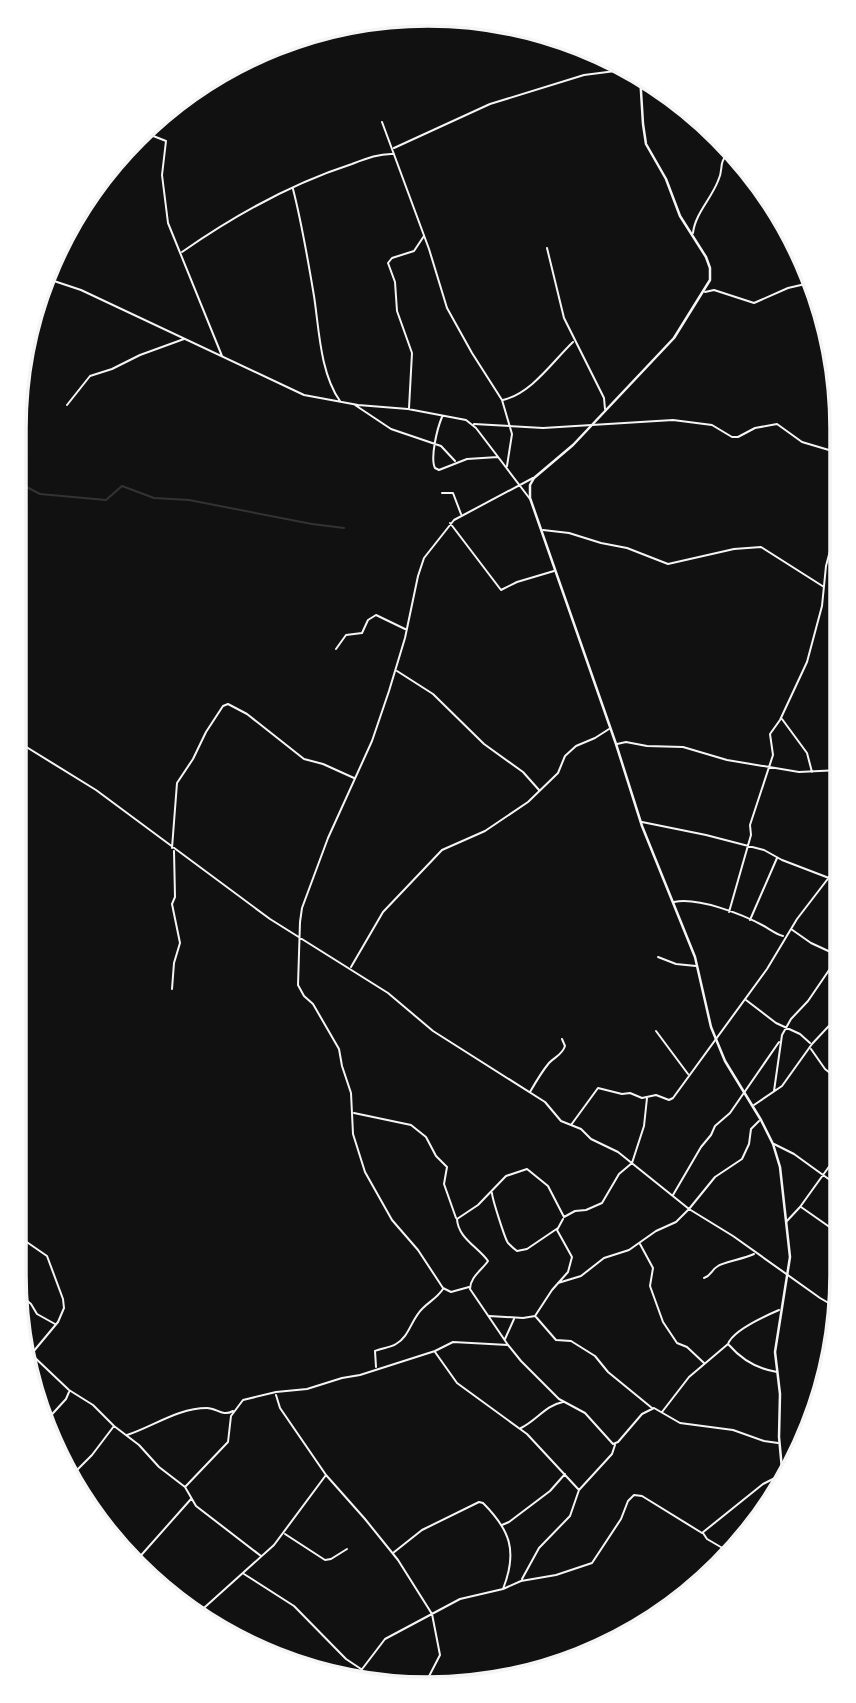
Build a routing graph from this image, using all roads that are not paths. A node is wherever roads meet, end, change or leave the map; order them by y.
1 (612, 71) edge
2 (641, 87) edge
3 (382, 122) dead end
4 (153, 136) edge
5 (393, 148) junction
6 (395, 154) junction
7 (725, 158) edge
8 (292, 187) junction
9 (692, 234) junction
10 (424, 235) junction
11 (547, 248) dead end
12 (180, 253) junction
13 (54, 281) edge
14 (803, 285) edge
15 (704, 292) junction
16 (185, 338) junction
17 (574, 341) junction
18 (223, 357) junction
19 (502, 400) junction
20 (340, 402) junction
21 (66, 405) dead end
22 (354, 405) junction
23 (408, 409) junction
24 (605, 411) junction
25 (442, 417) junction
26 (473, 424) junction
27 (486, 424) junction
28 (510, 424) junction
29 (590, 424) junction
30 (480, 433) junction
31 (436, 443) junction
32 (830, 450) edge
33 (499, 457) junction
34 (456, 462) junction
35 (507, 467) junction
36 (534, 478) junction
37 (520, 484) junction
38 (442, 493) dead end
39 (531, 501) junction
40 (462, 515) junction
41 (450, 523) junction
42 (542, 530) junction
43 (830, 551) edge
44 (555, 571) junction
45 (824, 587) junction
46 (406, 630) junction
47 (336, 649) dead end
48 (396, 671) junction
49 (781, 718) junction
50 (610, 728) junction
51 (616, 744) junction
52 (26, 747) edge
53 (770, 767) junction
54 (830, 771) edge
55 (812, 772) junction
56 (355, 778) junction
57 (540, 791) junction
58 (640, 822) junction
59 (746, 845) junction
60 (173, 849) junction
61 (777, 857) junction
62 (829, 878) joint
63 (673, 902) junction
64 (729, 912) junction
65 (750, 920) junction
66 (790, 929) junction
67 (785, 936) junction
68 (299, 939) junction
69 (830, 952) edge
70 (657, 957) dead end
71 (697, 966) junction
72 (350, 968) junction
73 (830, 969) edge
74 (172, 989) dead end
75 (744, 1000) junction
76 (830, 1025) edge
77 (785, 1028) junction
78 (656, 1031) dead end
79 (716, 1038) junction
80 (562, 1039) dead end
81 (779, 1042) junction
82 (811, 1046) junction
83 (830, 1073) edge
84 (689, 1075) junction
85 (745, 1090) junction
86 (774, 1091) junction
87 (529, 1093) junction
88 (647, 1097) junction
89 (754, 1105) junction
90 (353, 1113) junction
91 (761, 1119) junction
92 (571, 1126) junction
93 (773, 1144) junction
94 (632, 1163) junction
95 (830, 1165) edge
96 (823, 1175) junction
97 (830, 1180) edge
98 (492, 1192) junction
99 (673, 1195) junction
100 (800, 1207) junction
101 (689, 1209) junction
102 (564, 1217) junction
103 (457, 1219) junction
104 (786, 1222) junction
105 (830, 1227) edge
106 (558, 1228) junction
107 (26, 1241) edge
108 (639, 1243) junction
109 (755, 1253) junction
110 (788, 1276) junction
111 (704, 1278) dead end
112 (558, 1283) junction
113 (470, 1287) junction
114 (443, 1288) junction
115 (27, 1301) edge
116 (829, 1302) edge
117 (782, 1308) junction
118 (488, 1316) junction
119 (536, 1316) junction
120 (515, 1318) junction
121 (56, 1325) junction
122 (505, 1340) junction
123 (728, 1344) junction
124 (508, 1345) junction
125 (34, 1351) edge
126 (435, 1351) junction
127 (35, 1356) edge
128 (704, 1363) junction
129 (376, 1368) junction
130 (777, 1372) junction
131 (69, 1390) junction
132 (276, 1392) junction
133 (563, 1402) junction
134 (653, 1409) junction
135 (234, 1411) junction
136 (662, 1413) junction
137 (52, 1415) edge
138 (114, 1426) junction
139 (520, 1428) junction
140 (127, 1435) junction
141 (779, 1443) junction
142 (615, 1444) junction
143 (781, 1466) edge
144 (77, 1470) edge
145 (565, 1474) junction
146 (326, 1475) junction
147 (774, 1478) edge
148 (185, 1487) junction
149 (579, 1490) junction
150 (191, 1499) junction
151 (501, 1525) junction
152 (703, 1532) junction
153 (284, 1533) junction
154 (722, 1548) edge
155 (347, 1549) dead end
156 (392, 1553) junction
157 (141, 1556) edge
158 (261, 1556) junction
159 (243, 1573) junction
160 (521, 1581) junction
161 (503, 1589) junction
162 (204, 1608) edge
163 (432, 1615) junction
164 (362, 1669) joint
165 (429, 1677) edge

1 - 5 street
2 - 9 street
3 - 5 street
4 - 12 street
5 - 6 street
6 - 8 street
6 - 10 street
7 - 9 street
8 - 12 street
8 - 20 street
9 - 15 street
10 - 19 street
10 - 23 street
11 - 17 street
12 - 18 street
13 - 16 street
14 - 15 street
15 - 24 street
16 - 18 street
16 - 21 street
17 - 19 street
17 - 24 street
18 - 20 street
19 - 28 street
20 - 22 street
22 - 23 street
22 - 31 street
23 - 25 street
24 - 29 street
25 - 26 street
25 - 31 street
26 - 27 street
26 - 30 street
27 - 28 street
27 - 30 street
28 - 29 street
28 - 35 street
29 - 32 street
29 - 36 street
30 - 33 street
31 - 34 street
31 - 34 street
33 - 34 street
33 - 35 street
35 - 37 street
36 - 37 street
36 - 39 street
37 - 39 street
37 - 40 street
38 - 40 street
39 - 42 street
40 - 41 street
41 - 44 street
41 - 46 street
42 - 44 street
42 - 45 street
43 - 45 street
44 - 50 street
45 - 49 street
46 - 47 street
46 - 48 street
48 - 56 street
48 - 57 street
49 - 53 street
49 - 55 street
50 - 51 street
50 - 57 street
51 - 53 street
51 - 58 street
52 - 60 street
53 - 55 street
53 - 59 street
54 - 55 street
56 - 60 street
56 - 68 street
57 - 72 street
58 - 59 street
58 - 63 street
59 - 61 street
59 - 64 street
60 - 68 street
60 - 74 street
61 - 62 street
61 - 65 street
62 - 66 street
63 - 64 street
63 - 71 street
64 - 65 street
65 - 67 street
66 - 67 street
66 - 69 street
67 - 75 street
68 - 72 street
68 - 90 street
70 - 71 street
71 - 79 street
72 - 87 street
73 - 77 street
75 - 77 street
75 - 79 street
76 - 82 street
77 - 81 street
77 - 82 street
78 - 84 street
79 - 84 street
79 - 85 street
80 - 87 street
81 - 85 street
81 - 86 street
82 - 83 street
82 - 86 street
84 - 88 street
85 - 89 street
85 - 99 street
86 - 89 street
87 - 92 street
88 - 92 street
88 - 94 street
89 - 91 street
90 - 103 street
90 - 114 street
91 - 93 street
91 - 101 street
92 - 94 street
93 - 96 street
93 - 104 street
94 - 99 street
94 - 102 street
95 - 96 street
96 - 97 street
96 - 100 street
98 - 102 street
98 - 103 street
98 - 106 street
99 - 101 street
100 - 104 street
100 - 105 street
101 - 108 street
101 - 109 street
102 - 106 street
103 - 113 street
104 - 110 street
106 - 112 street
107 - 121 street
108 - 112 street
108 - 128 street
109 - 110 street
109 - 111 street
110 - 116 street
110 - 117 street
112 - 119 street
113 - 114 street
113 - 118 street
114 - 129 street
115 - 121 street
117 - 123 street
117 - 130 street
118 - 120 street
118 - 122 street
119 - 120 street
119 - 134 street
120 - 122 street
121 - 125 street
122 - 124 street
123 - 128 street
123 - 130 street
124 - 126 street
124 - 133 street
126 - 129 street
126 - 139 street
127 - 131 street
128 - 136 street
129 - 132 street
130 - 141 street
131 - 137 street
131 - 138 street
132 - 135 street
132 - 146 street
133 - 139 street
133 - 142 street
134 - 136 street
134 - 142 street
135 - 140 street
135 - 148 street
136 - 141 street
138 - 140 street
138 - 144 street
139 - 145 street
140 - 148 street
141 - 143 street
142 - 149 street
145 - 149 street
145 - 151 street
146 - 153 street
146 - 156 street
147 - 152 street
148 - 150 street
149 - 160 street
150 - 157 street
150 - 158 street
151 - 156 street
151 - 161 street
152 - 154 street
152 - 160 street
153 - 155 street
153 - 158 street
156 - 163 street
158 - 159 street
159 - 162 street
159 - 164 street
160 - 161 street
161 - 163 street
163 - 164 street
163 - 165 street

